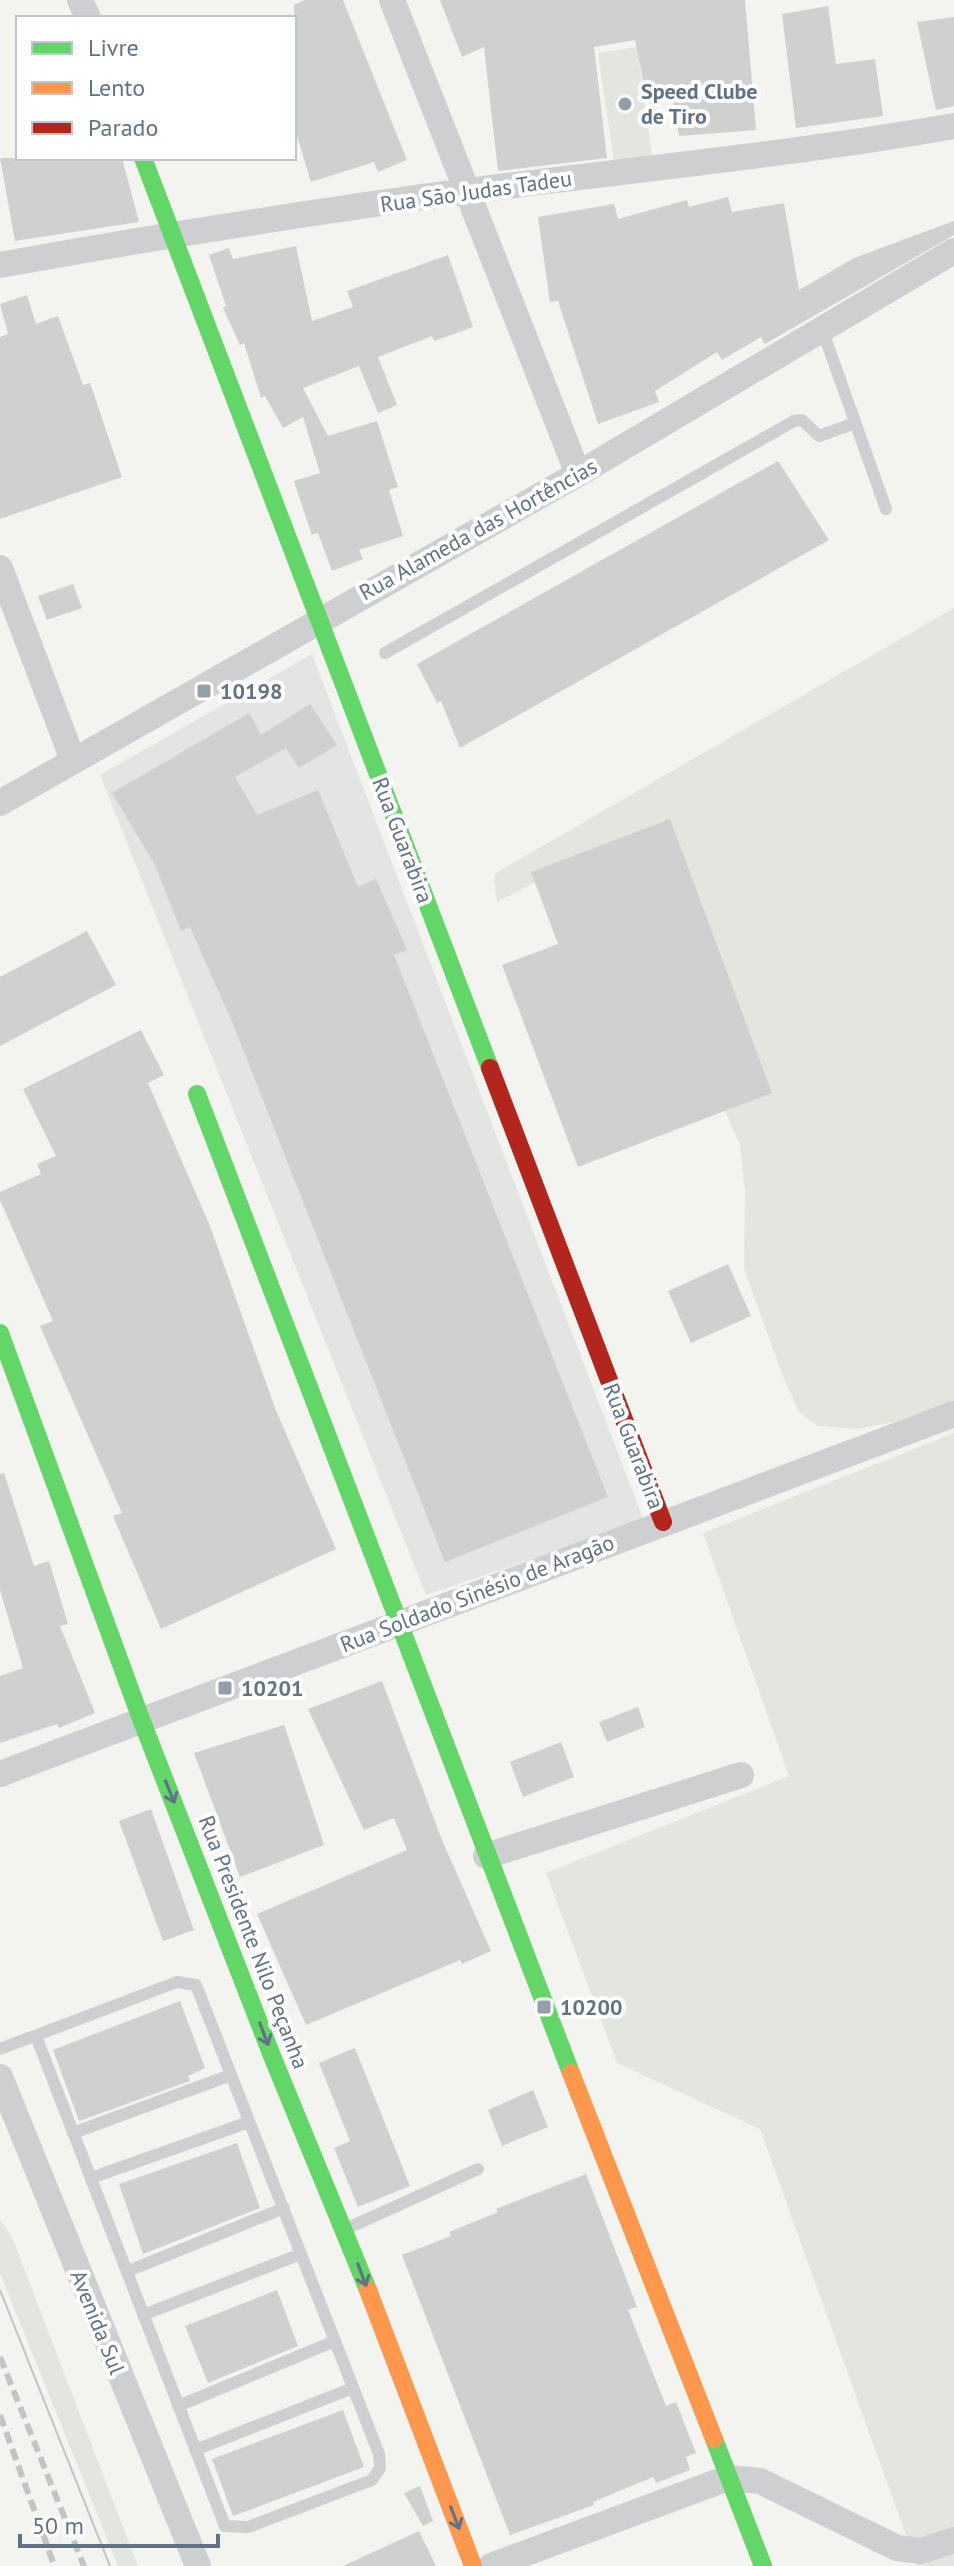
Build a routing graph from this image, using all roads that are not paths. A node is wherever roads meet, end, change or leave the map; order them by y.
1 (392, 0) edge
2 (954, 126) edge
3 (144, 160) edge
4 (465, 192) junction
5 (173, 234) junction
6 (954, 251) edge
7 (0, 265) edge
8 (822, 329) junction
9 (855, 423) junction
10 (578, 474) junction
11 (886, 509) dead end
12 (0, 568) edge
13 (319, 618) junction
14 (385, 653) dead end
15 (73, 760) junction
16 (0, 803) edge
17 (197, 1094) dead end
18 (0, 1333) edge
19 (954, 1414) edge
20 (663, 1522) junction
21 (399, 1623) junction
22 (141, 1719) junction
23 (0, 1774) edge
24 (741, 1775) dead end
25 (486, 1856) junction
26 (36, 2036) junction
27 (0, 2049) edge
28 (231, 2075) junction
29 (0, 2077) edge
30 (249, 2122) junction
31 (73, 2133) junction
32 (478, 2169) dead end
33 (91, 2178) junction
34 (284, 2208) junction
35 (345, 2229) junction
36 (301, 2254) junction
37 (128, 2271) junction
38 (143, 2315) junction
39 (335, 2341) junction
40 (353, 2388) junction
41 (178, 2406) junction
42 (195, 2450) junction
43 (728, 2478) junction
44 (954, 2540) edge
45 (916, 2559) edge
46 (198, 2566) edge
47 (473, 2566) edge
48 (491, 2566) edge
49 (763, 2566) edge

1 - 4 street
2 - 4 street, Rua São Judas Tadeu
3 - 5 street, Rua Guarabira
4 - 5 street, Rua São Judas Tadeu
4 - 10 street
5 - 7 street, Rua São Judas Tadeu
5 - 13 street, Rua Guarabira
6 - 8 street, Rua Alameda das Hortências
8 - 9 lane
8 - 10 street, Rua Alameda das Hortências
9 - 11 lane
9 - 14 lane
10 - 13 street, Rua Alameda das Hortências
12 - 15 street
13 - 15 street, Rua Alameda das Hortências
13 - 20 street, Rua Guarabira
15 - 16 street, Rua Alameda das Hortências
17 - 21 street
18 - 22 street, Rua Presidente Nilo Peçanha
19 - 20 street, Rua Soldado Sinésio de Aragão
20 - 21 street, Rua Soldado Sinésio de Aragão
21 - 22 street, Rua Soldado Sinésio de Aragão
21 - 25 street
22 - 23 street, Rua Soldado Sinésio de Aragão
22 -> 35 street, Rua Presidente Nilo Peçanha
24 - 25 street
25 - 43 street
26 - 27 lane
26 - 28 lane
26 - 31 lane
28 - 30 lane
28 - 31 lane
29 - 46 street, Avenida Sul
30 - 33 lane
30 - 34 lane
31 - 33 lane
32 - 35 lane
33 - 37 lane
34 - 36 lane
34 - 37 lane
35 -> 47 street, Rua Presidente Nilo Peçanha
36 - 38 lane
36 - 39 lane
37 - 38 lane
38 - 41 lane
39 - 40 lane
39 - 41 lane
40 - 42 lane
40 - 42 lane
41 - 42 lane
43 - 45 street
43 - 48 street
43 - 49 street
44 - 45 street

